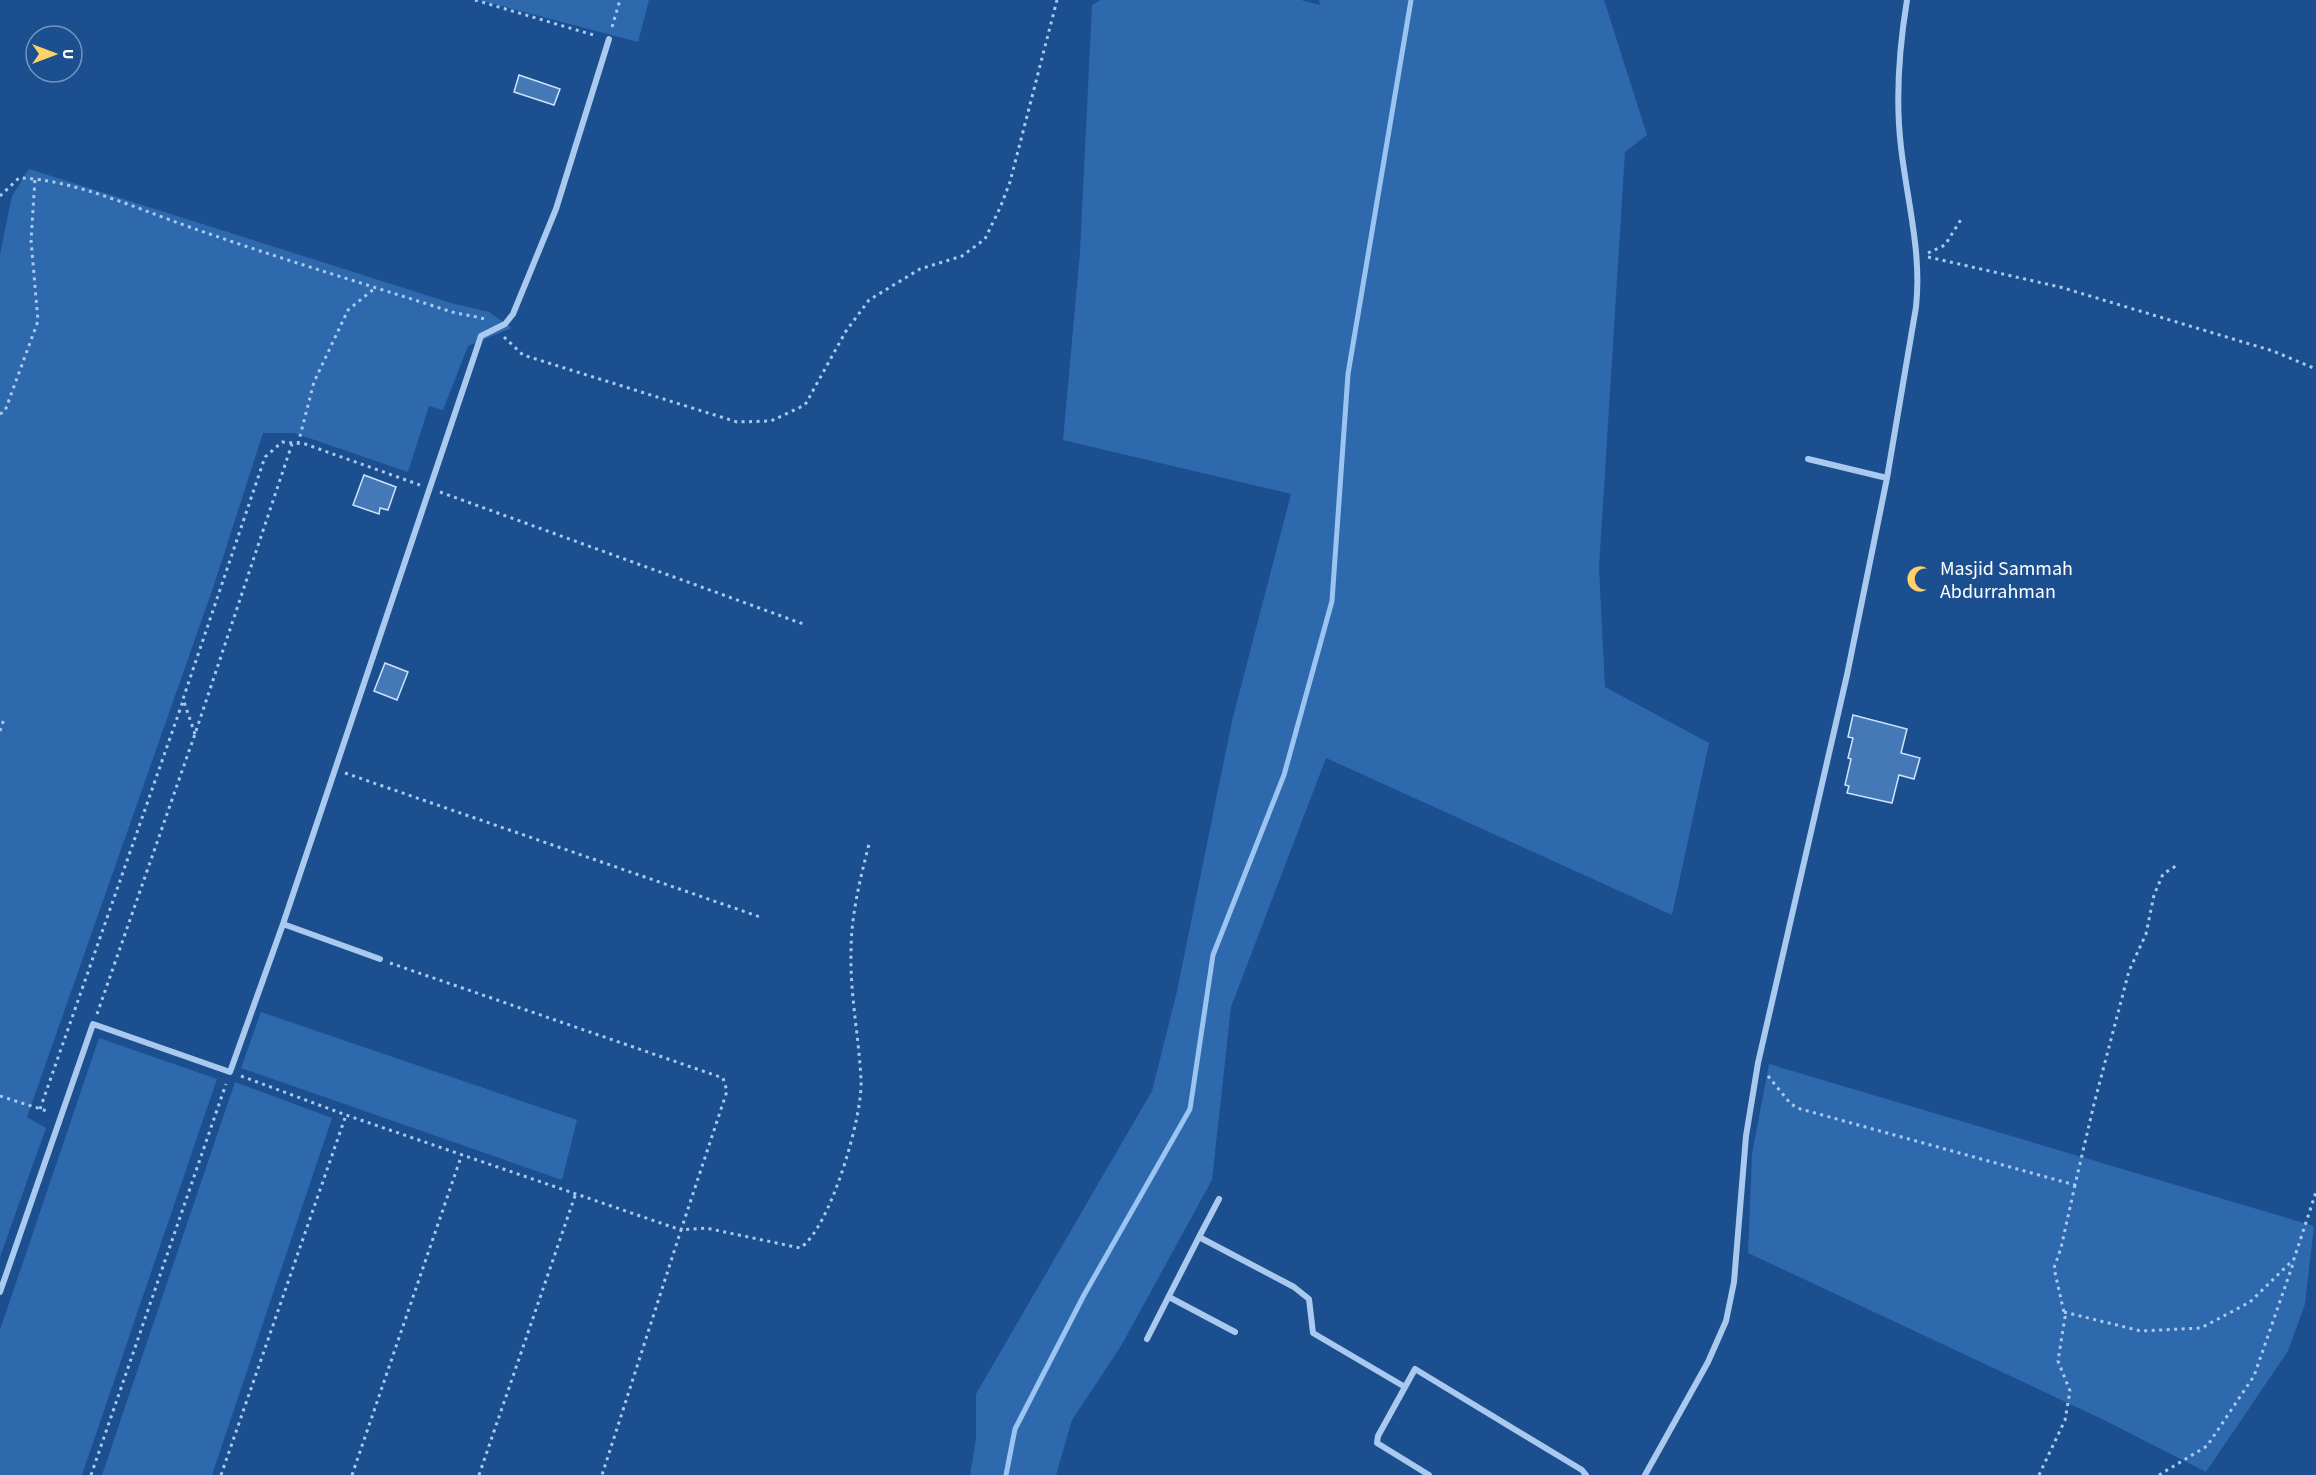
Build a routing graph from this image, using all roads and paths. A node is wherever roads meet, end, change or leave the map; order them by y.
1 (475, 0) edge
2 (620, 0) edge
3 (1057, 0) edge
4 (1907, 0) edge
5 (609, 39) junction
6 (35, 178) junction
7 (0, 196) edge
8 (1962, 218) dead end
9 (375, 287) junction
10 (496, 329) junction
11 (2316, 369) edge
12 (0, 414) edge
13 (292, 443) junction
14 (298, 444) junction
15 (1808, 459) dead end
16 (1887, 478) junction
17 (430, 489) junction
18 (806, 625) dead end
19 (183, 699) junction
20 (4, 719) dead end
21 (0, 731) edge
22 (195, 734) junction
23 (335, 769) junction
24 (869, 844) dead end
25 (2179, 864) dead end
26 (764, 918) dead end
27 (282, 924) junction
28 (380, 959) joint
29 (93, 1024) junction
30 (1758, 1063) junction
31 (230, 1072) junction
32 (0, 1096) edge
33 (40, 1109) junction
34 (61, 1115) junction
35 (346, 1115) junction
36 (462, 1155) junction
37 (2075, 1185) junction
38 (2316, 1192) edge
39 (577, 1193) junction
40 (1219, 1199) dead end
41 (681, 1230) junction
42 (1199, 1237) junction
43 (2294, 1259) junction
44 (0, 1292) edge
45 (1169, 1297) junction
46 (2064, 1312) junction
47 (1235, 1332) dead end
48 (1147, 1339) dead end
49 (1405, 1387) junction
50 (91, 1475) edge
51 (221, 1475) edge
52 (352, 1475) edge
53 (479, 1475) edge
54 (602, 1475) edge
55 (1429, 1475) edge
56 (1586, 1475) edge
57 (1644, 1475) edge
58 (2039, 1475) edge
59 (2159, 1475) edge

1 - 5 path
2 - 5 path
3 - 10 path
4 - 16 street
5 - 10 street
6 - 7 path
6 - 9 path
6 - 12 path
8 - 11 path
9 - 10 path
9 - 14 path
10 - 17 street
13 - 14 path
13 - 19 path
13 - 22 path
14 - 17 path
15 - 16 street
16 - 30 street
17 - 18 path
17 - 23 street
19 - 22 path
19 - 33 path
20 - 21 path
22 - 29 path
23 - 26 path
23 - 27 street
24 - 41 path
25 - 37 path
27 - 28 street
27 - 31 street
28 - 41 path
29 - 31 street
29 - 34 street
30 - 37 path
30 - 57 street
31 - 35 path
31 - 50 path
32 - 33 path
33 - 34 path
34 - 44 street
35 - 36 path
35 - 51 path
36 - 39 path
36 - 52 path
37 - 46 path
38 - 43 path
39 - 41 path
39 - 53 path
40 - 42 street
41 - 54 path
42 - 45 street
42 - 49 street
43 - 46 path
43 - 59 path
45 - 47 street
45 - 48 street
46 - 58 path
49 - 55 street
49 - 56 street

